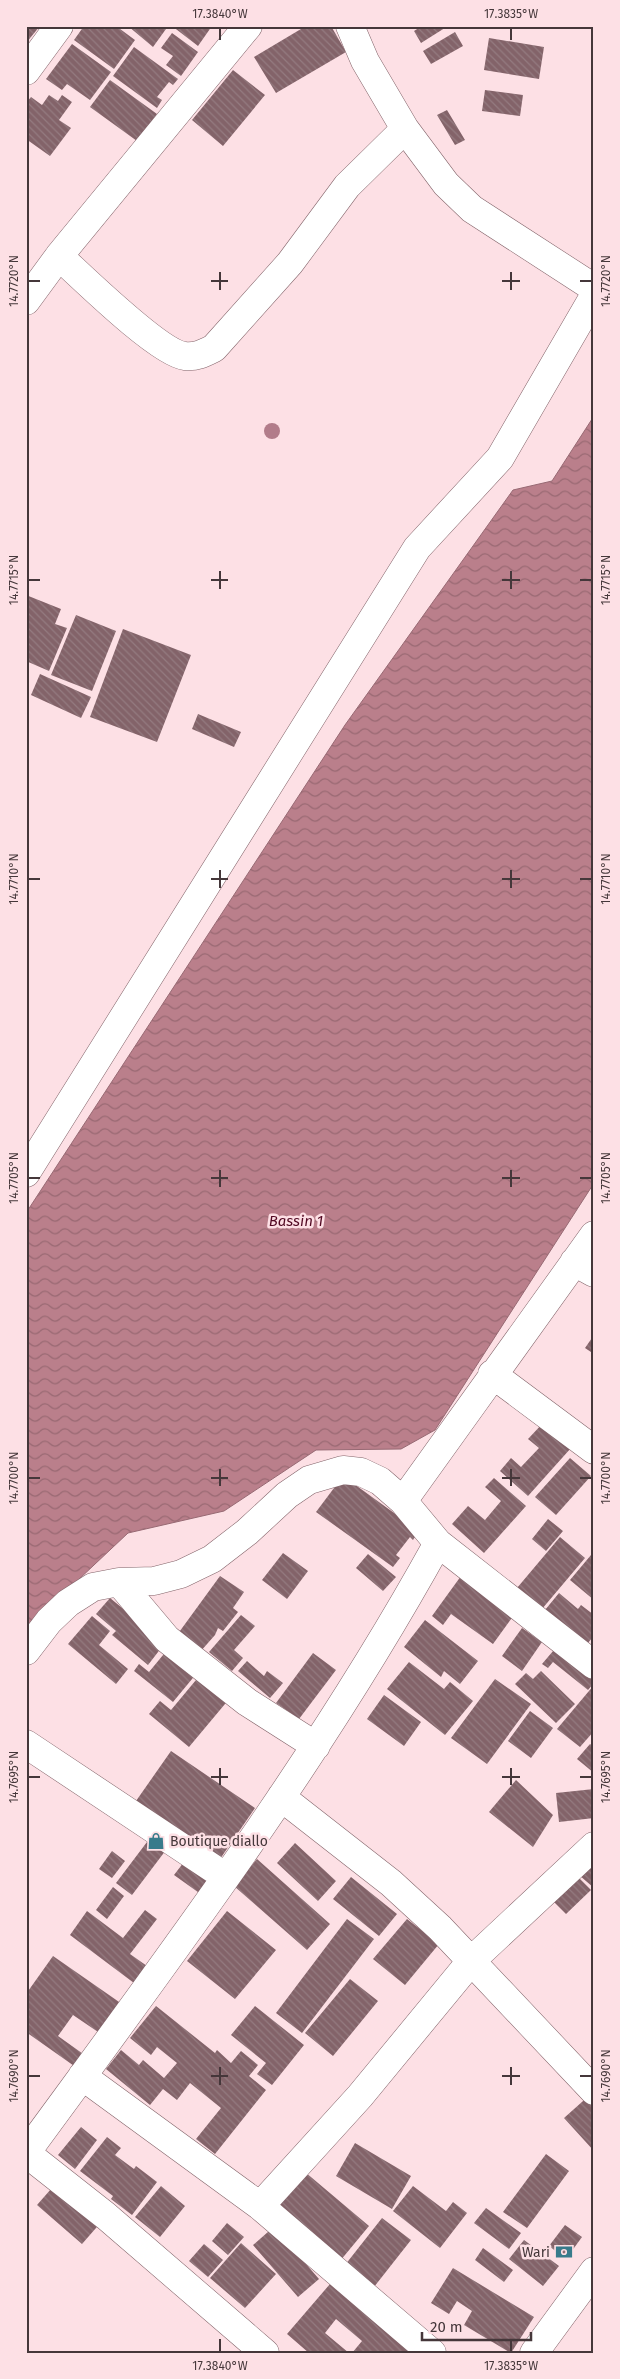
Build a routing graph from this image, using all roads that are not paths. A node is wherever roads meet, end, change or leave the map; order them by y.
1 (59, 26) edge
2 (248, 26) edge
3 (350, 26) edge
4 (26, 71) edge
5 (405, 129) junction
6 (59, 256) junction
7 (594, 288) edge
8 (594, 296) edge
9 (26, 301) edge
10 (28, 1163) edge
11 (594, 1235) edge
12 (584, 1268) edge
13 (492, 1374) junction
14 (594, 1450) edge
15 (403, 1501) junction
16 (438, 1543) junction
17 (119, 1582) junction
18 (26, 1651) edge
19 (594, 1665) edge
20 (316, 1746) junction
21 (28, 1748) edge
22 (282, 1797) junction
23 (594, 1846) edge
24 (226, 1877) junction
25 (472, 1960) junction
26 (82, 2076) junction
27 (594, 2092) edge
28 (26, 2153) edge
29 (260, 2206) junction
30 (594, 2271) edge
31 (265, 2353) edge
32 (432, 2353) edge
33 (534, 2353) edge

1 - 4 street
2 - 6 street
3 - 5 street
5 - 6 street
5 - 7 street
6 - 9 street
8 - 10 street
11 - 12 street
12 - 13 street
13 - 14 street
13 - 15 street
15 - 16 street
15 - 17 street
16 - 19 street
16 - 20 street
17 - 18 street
17 - 20 street
20 - 22 street
21 - 24 street
22 - 24 street
22 - 25 street
23 - 25 street
24 - 26 street
25 - 27 street
25 - 29 street
26 - 28 street
26 - 29 street
28 - 31 street
29 - 32 street
30 - 33 street

